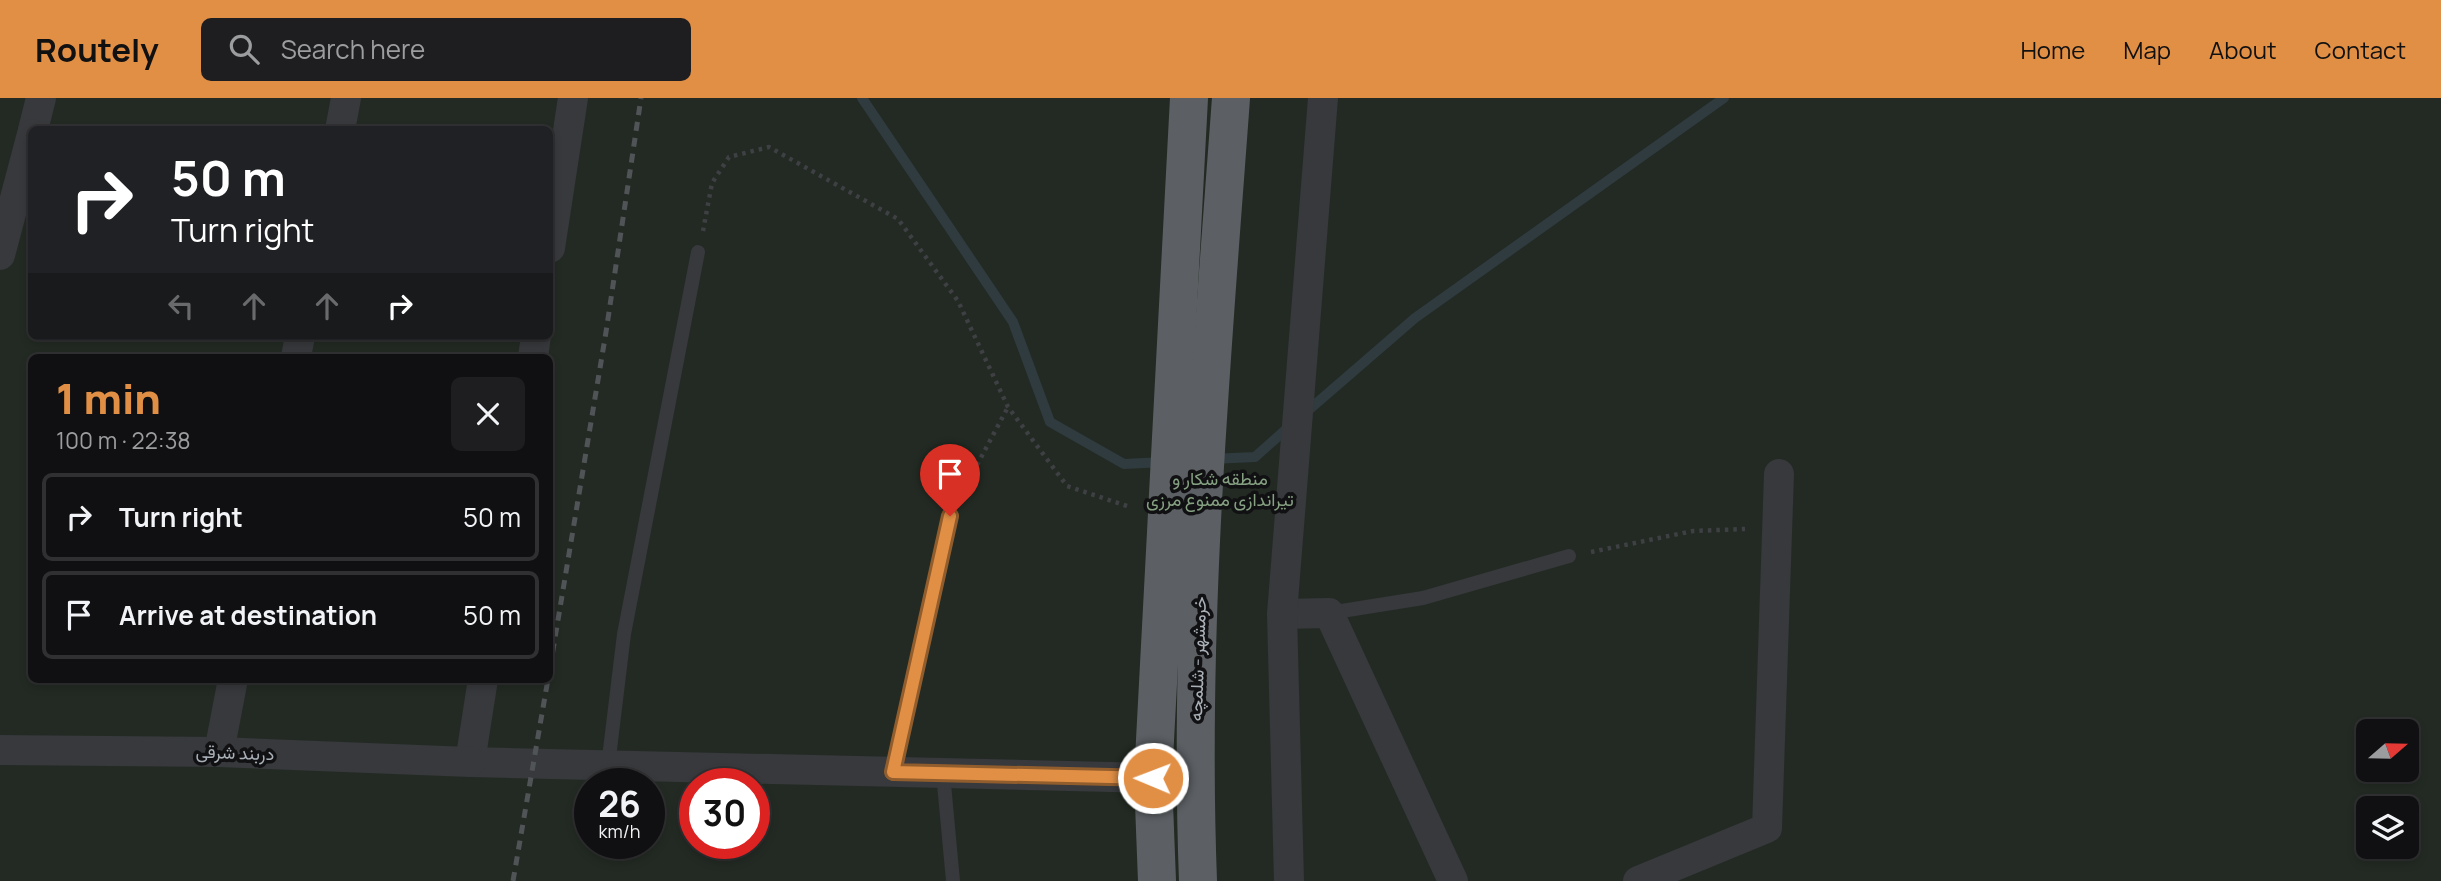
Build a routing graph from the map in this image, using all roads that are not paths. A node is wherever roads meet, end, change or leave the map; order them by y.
1 (41, 98) edge
2 (346, 98) edge
3 (573, 98) edge
4 (1189, 98) edge
5 (1231, 98) edge
6 (1323, 98) edge
7 (34, 126) edge
8 (341, 126) edge
9 (28, 147) edge
10 (553, 228) edge
11 (1, 245) edge
12 (698, 251) road end
13 (1189, 440) junction
14 (1779, 474) dead end
15 (1187, 480) junction
16 (950, 516) road end
17 (1569, 556) road end
18 (1282, 614) junction
19 (1329, 614) junction
20 (232, 683) edge
21 (482, 683) edge
22 (0, 750) edge
23 (219, 752) junction
24 (470, 762) junction
25 (608, 766) junction
26 (893, 772) junction
27 (943, 773) junction
28 (1153, 778) junction
29 (953, 881) edge
30 (1157, 881) edge
31 (1198, 881) edge
32 (1289, 881) edge
33 (1453, 881) edge
34 (1638, 881) edge

1 - 7 street
2 - 8 street
3 - 10 street
4 - 13 highway
5 - 13 highway
6 - 18 street
9 - 11 street
12 - 25 lane
13 - 15 highway
14 - 34 street
15 - 28 highway, خرمشهر - شلمچه
15 - 31 highway, خرمشهر - شلمچه
16 - 26 lane
17 - 19 lane
18 - 19 street
18 - 32 street
19 - 33 street
20 - 23 street
21 - 24 street
22 - 23 street, دربند شرقی
23 - 24 street, دربند شرقی
24 - 25 street, دربند شرقی
25 - 26 street, دربند شرقی
26 - 27 street, دربند شرقی
27 - 28 street, دربند شرقی
27 - 29 lane
28 - 30 highway, خرمشهر - شلمچه

